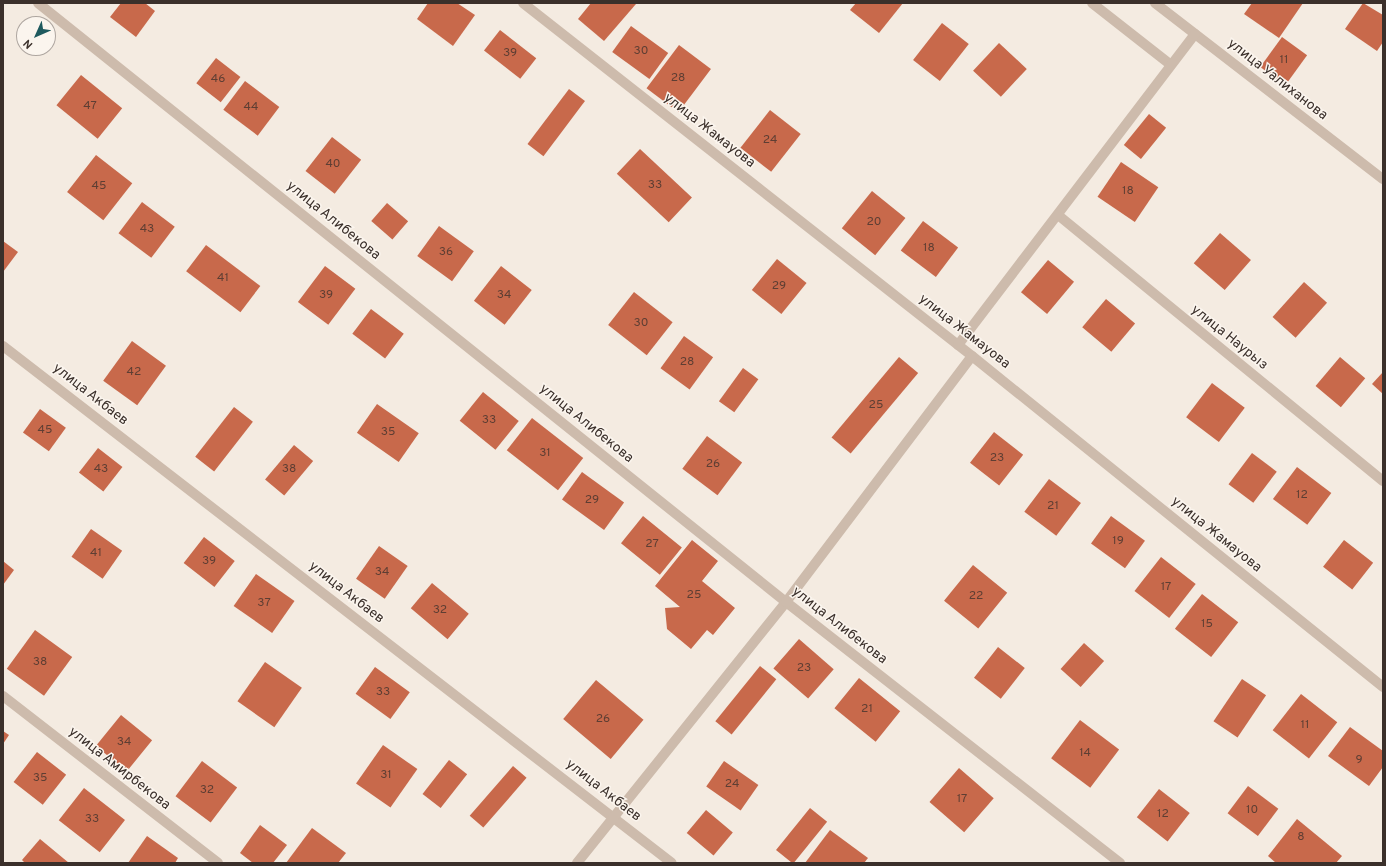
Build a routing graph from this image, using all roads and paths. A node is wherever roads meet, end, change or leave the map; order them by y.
1 (38, 3) edge
2 (523, 3) edge
3 (1092, 3) edge
4 (1155, 3) edge
5 (1195, 34) junction
6 (1171, 65) junction
7 (1383, 179) edge
8 (1058, 215) junction
9 (958, 345) junction
10 (3, 346) edge
11 (972, 356) junction
12 (1383, 481) edge
13 (786, 602) junction
14 (1383, 687) edge
15 (3, 696) edge
16 (614, 816) junction
17 (218, 863) edge
18 (577, 863) edge
19 (672, 863) edge
20 (1120, 863) edge

1 - 13 street, улица Алибекова
2 - 9 street, улица Жамауова
3 - 6 street
4 - 5 street, улица Уалиханова
5 - 6 street
5 - 7 street, улица Уалиханова
6 - 8 street
8 - 9 street
8 - 12 street, улица Наурыз
9 - 11 street, улица Жамауова
10 - 16 street, улица Акбаев
11 - 13 street
11 - 14 street, улица Жамауова
13 - 16 street
13 - 20 street, улица Алибекова
15 - 17 street, улица Амирбекова
16 - 18 street
16 - 19 street, улица Акбаев

